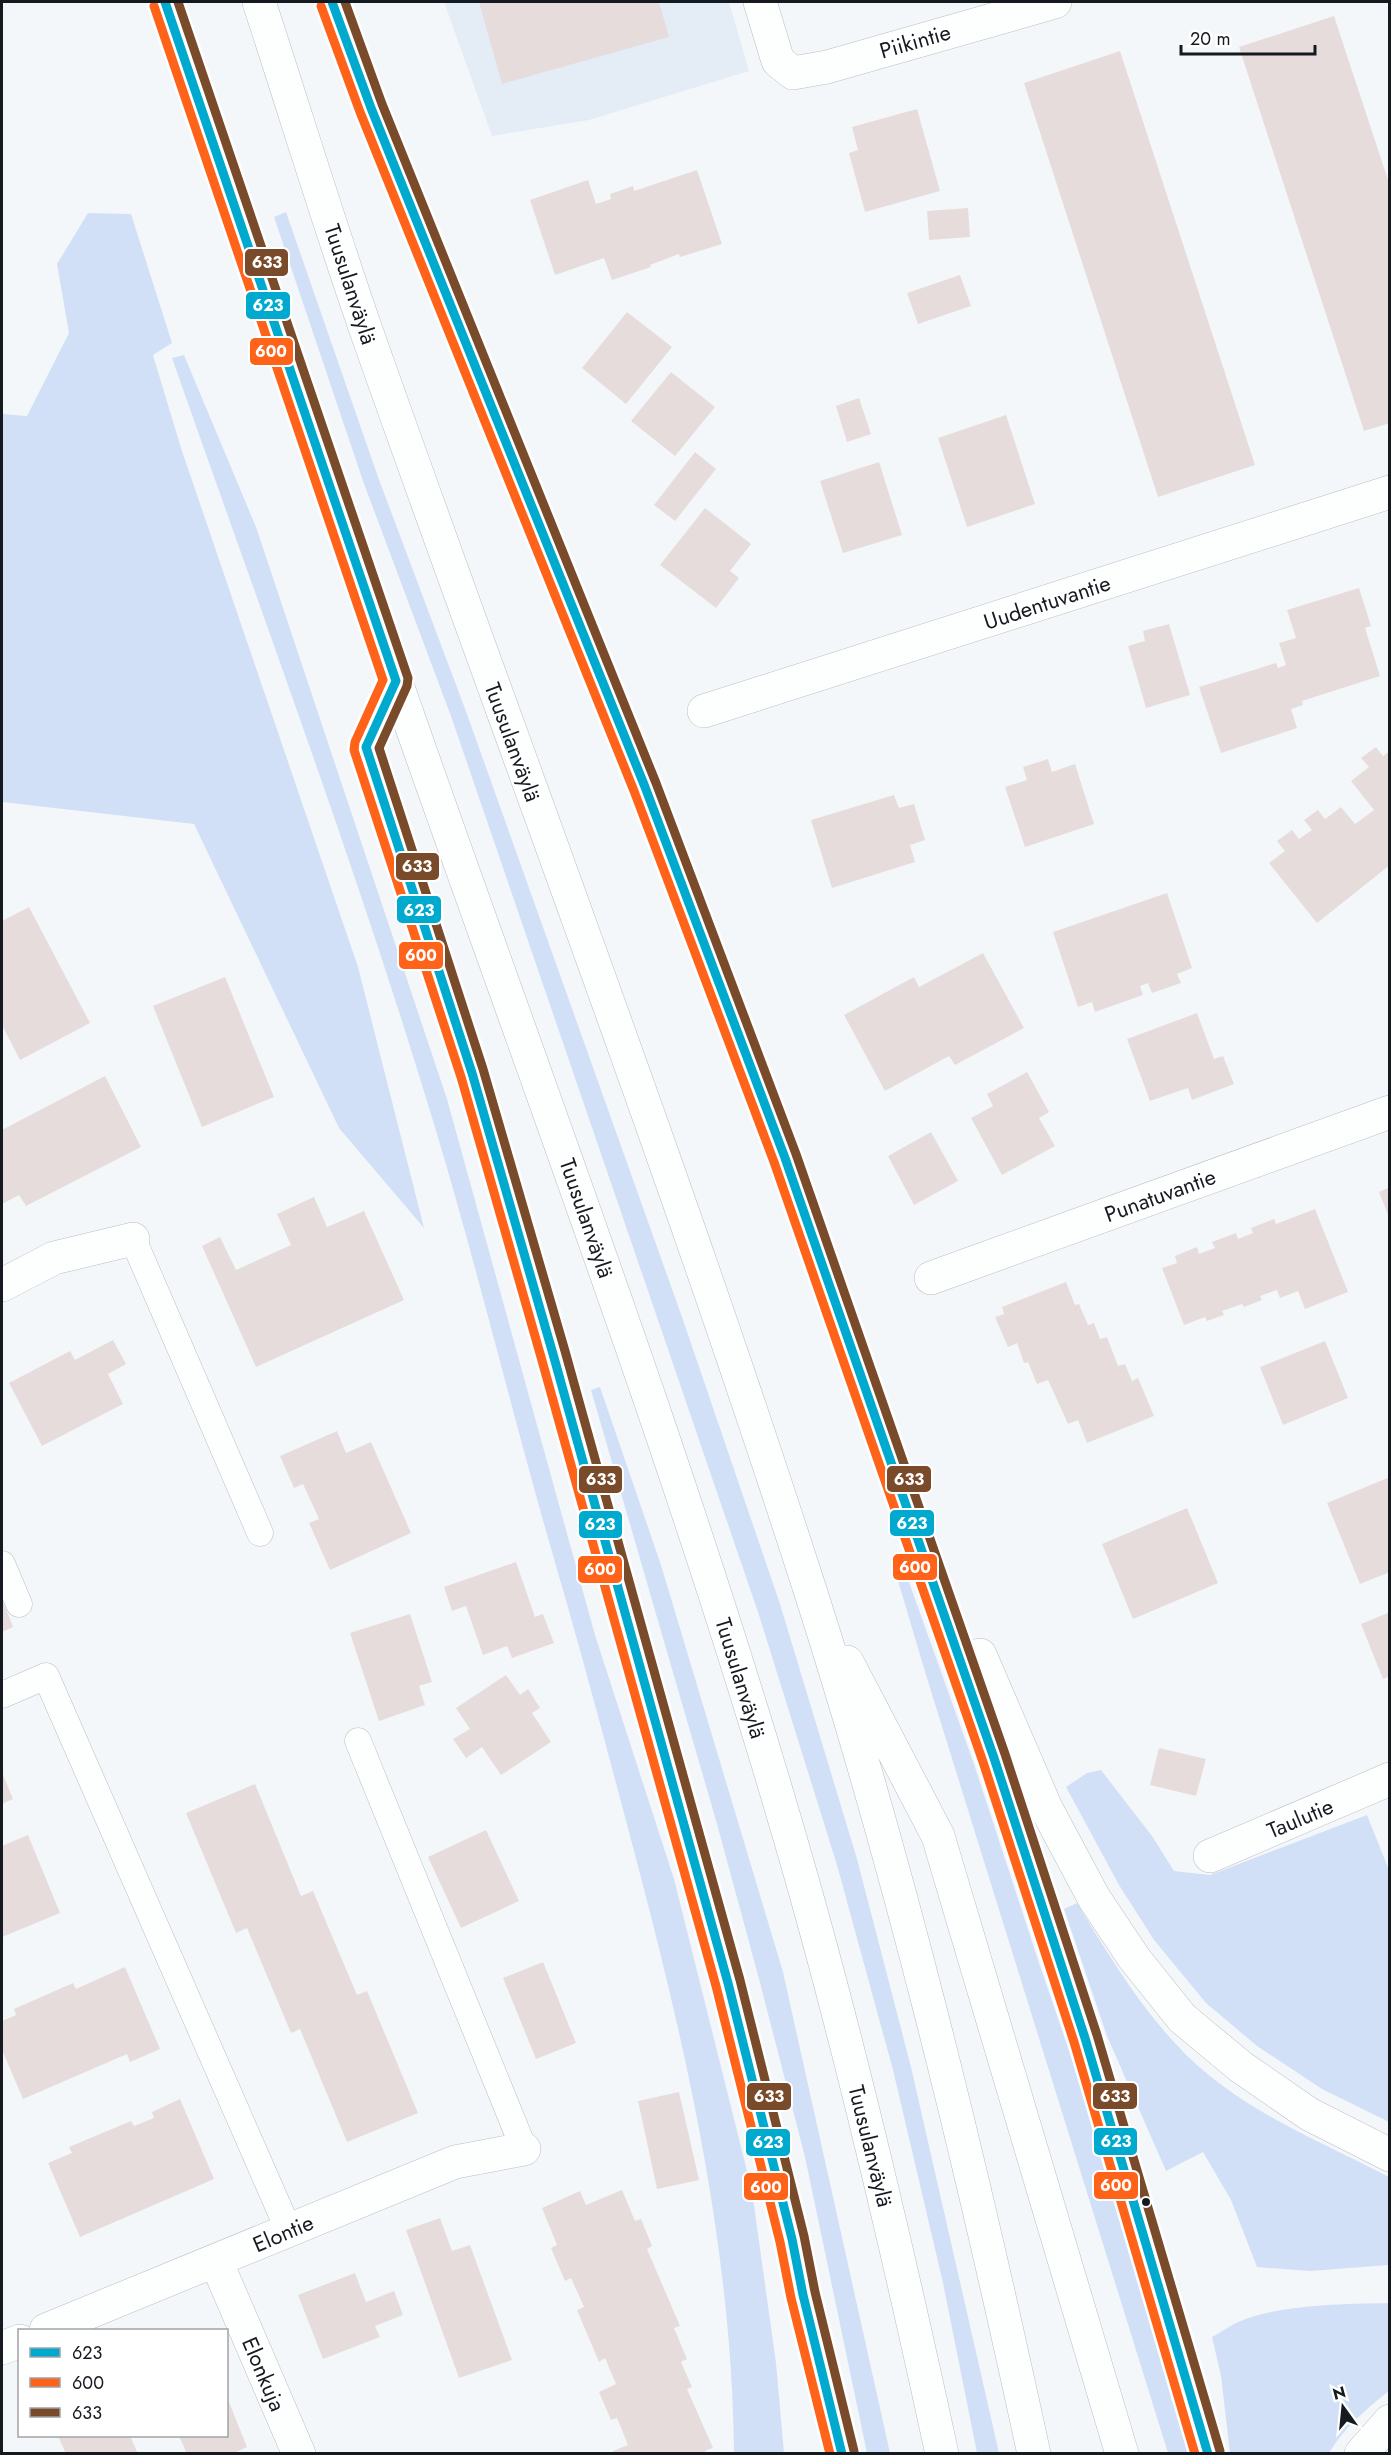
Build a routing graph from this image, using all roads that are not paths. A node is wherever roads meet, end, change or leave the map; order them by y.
1 (165, 2) edge
2 (259, 2) edge
3 (332, 2) edge
4 (760, 2) edge
5 (1055, 2) edge
6 (1389, 492) edge
7 (396, 681) junction
8 (704, 711) dead end
9 (1389, 1112) edge
10 (133, 1239) joint
11 (931, 1278) dead end
12 (2, 1285) edge
13 (853, 1352) junction
14 (260, 1533) dead end
15 (2, 1564) edge
16 (811, 1593) junction
17 (19, 1604) dead end
18 (2, 1695) edge
19 (358, 1741) dead end
20 (1389, 1779) edge
21 (1210, 1856) dead end
22 (524, 2149) joint
23 (1389, 2155) edge
24 (290, 2231) junction
25 (216, 2261) junction
26 (802, 2295) junction
27 (51, 2329) edge
28 (18, 2342) edge
29 (2, 2348) edge
30 (1389, 2421) edge
31 (298, 2454) edge
32 (818, 2454) edge
33 (842, 2454) edge
34 (942, 2454) edge
35 (1034, 2454) edge
36 (1122, 2454) edge
37 (1208, 2454) edge
38 (1361, 2454) edge

1 - 7 main road, Tuusulanväylä
2 - 16 main road, Tuusulanväylä
3 - 13 main road
4 - 5 main road, Piikintie
6 - 8 main road, Uudentuvantie
7 - 26 main road
7 - 34 main road, Tuusulanväylä
9 - 11 main road, Punatuvantie
10 - 12 main road
10 - 14 lane
13 - 23 main road
13 - 37 main road
15 - 17 lane
16 - 35 main road, Tuusulanväylä
16 - 36 main road
18 - 24 lane
19 - 22 lane
20 - 21 main road, Taulutie
22 - 24 main road, Elontie
24 - 25 main road, Elontie
25 - 27 main road, Elontie
25 - 31 main road, Elonkuja
26 - 32 main road
26 - 33 main road
28 - 29 main road
30 - 38 main road

